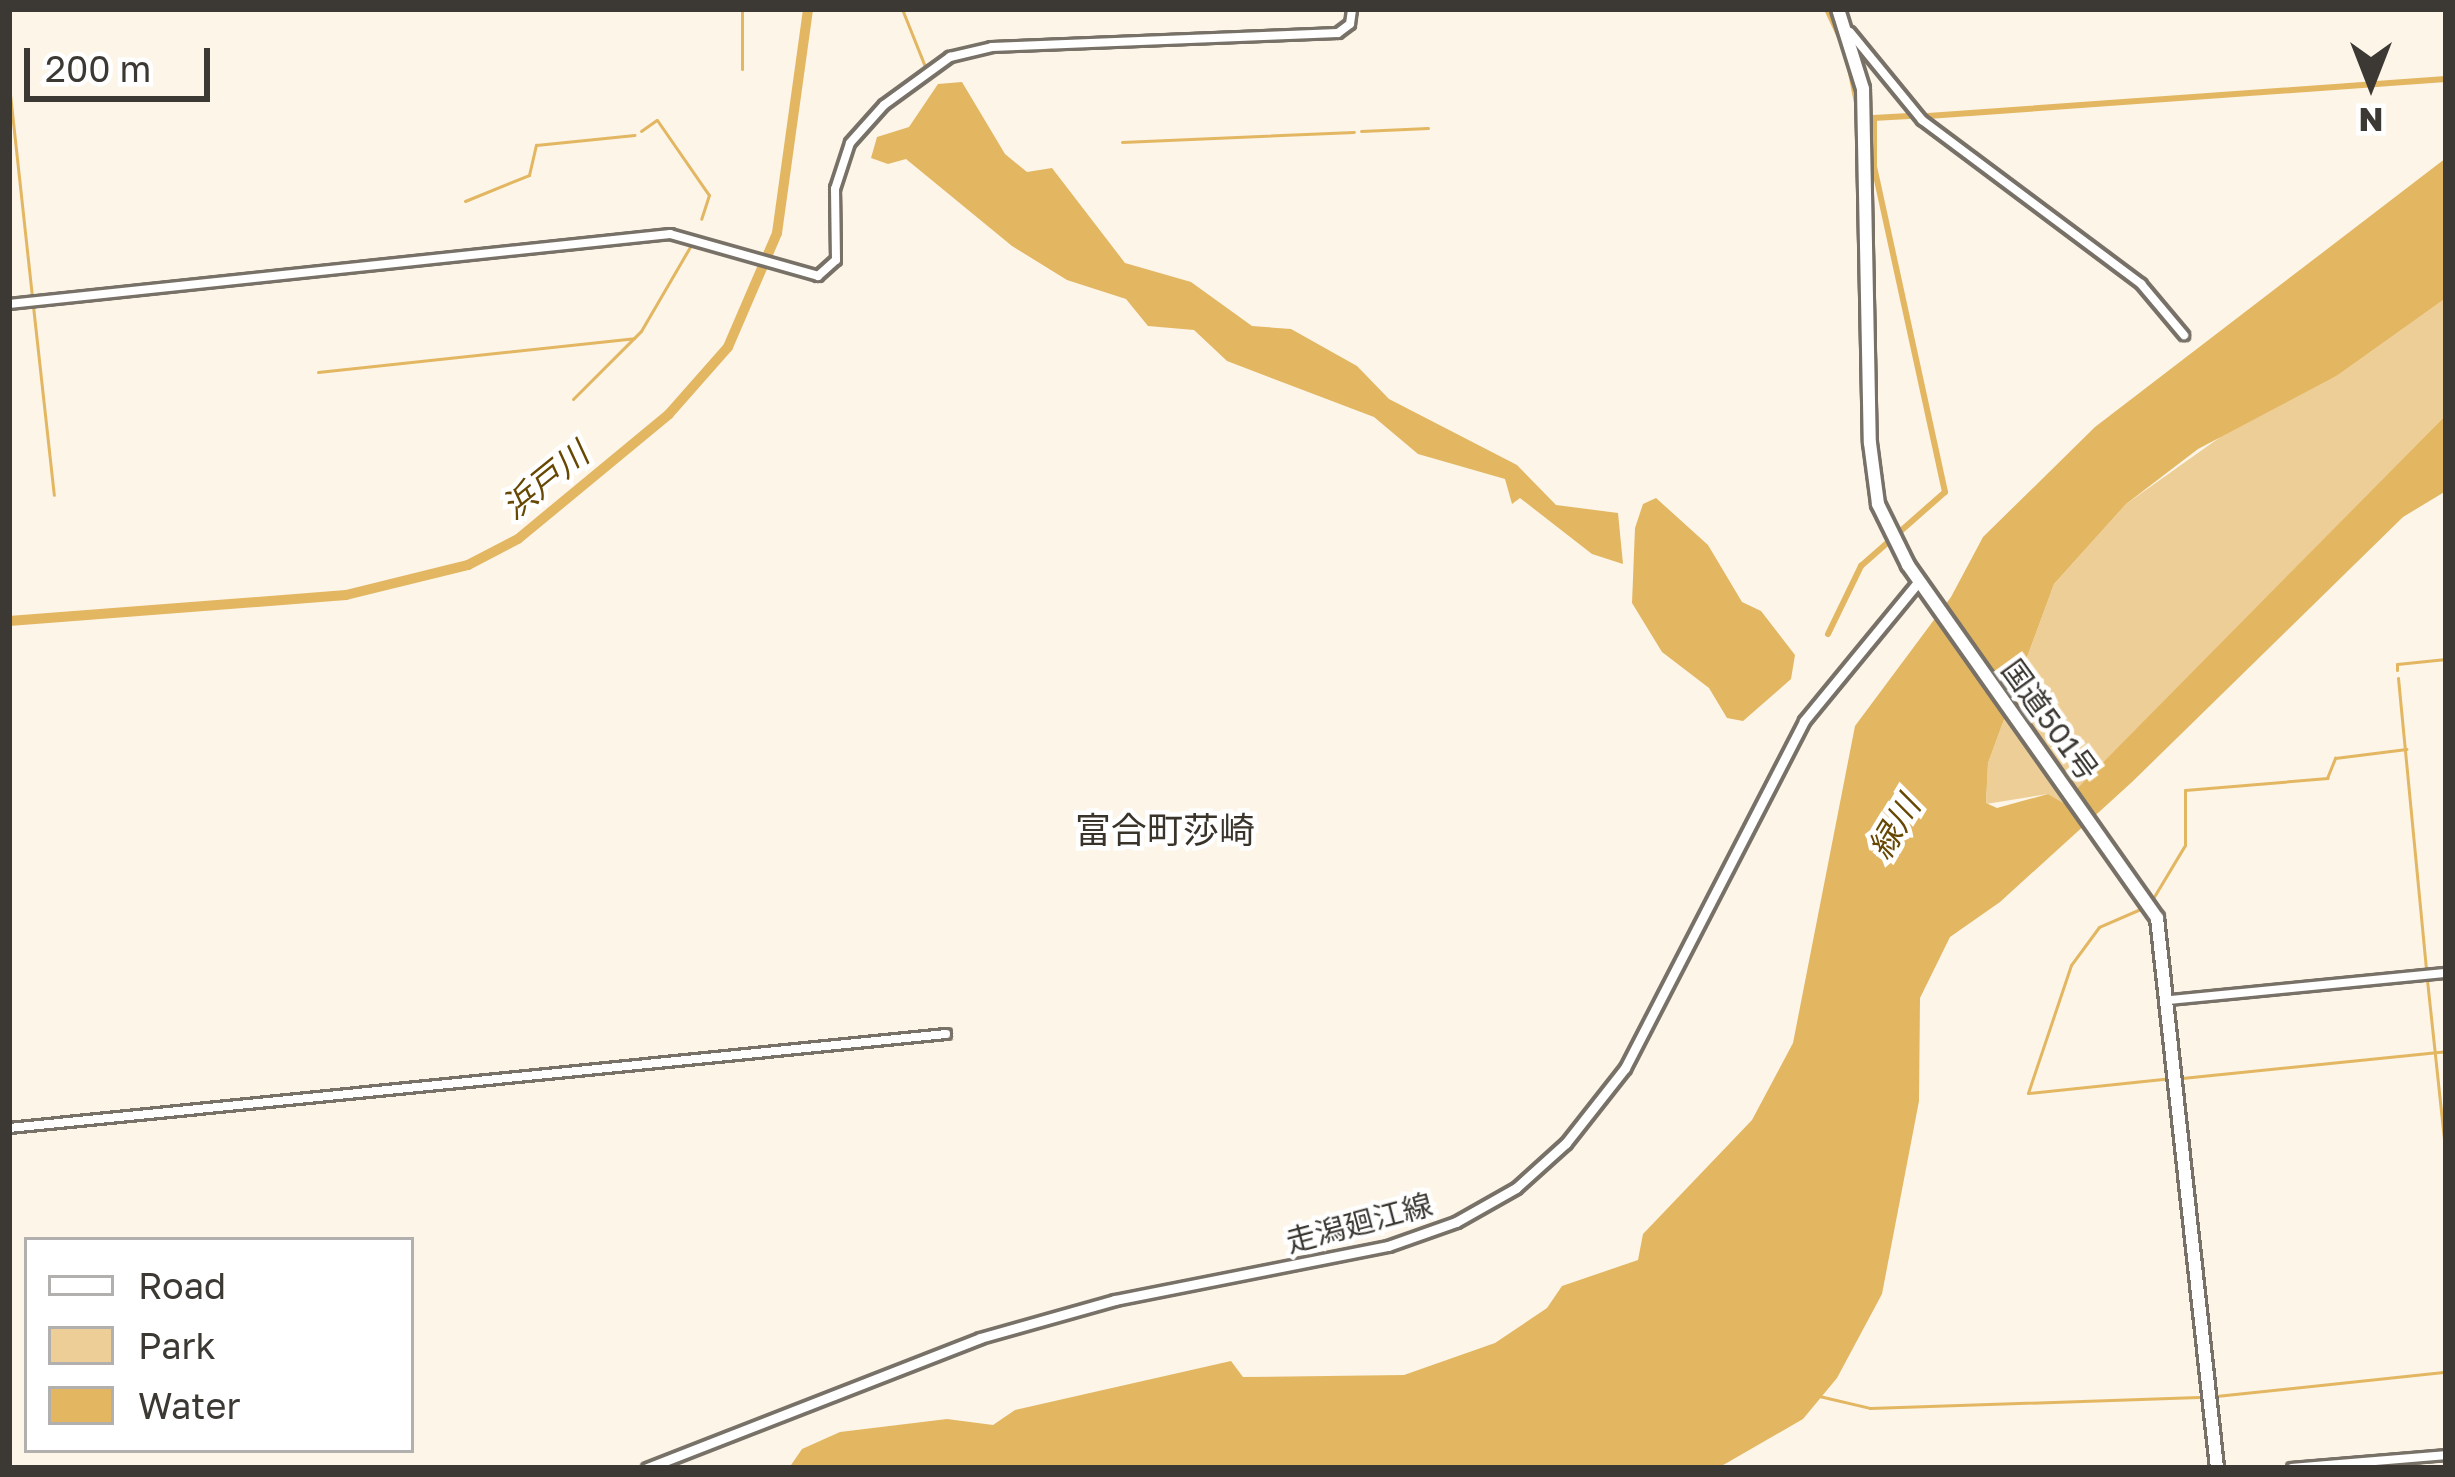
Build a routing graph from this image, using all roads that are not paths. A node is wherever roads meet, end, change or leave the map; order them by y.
1 (1352, 9) edge
2 (1840, 15) edge
3 (9, 304) edge
4 (2183, 335) dead end
5 (1921, 583) junction
6 (2446, 973) edge
7 (2170, 1000) junction
8 (946, 1034) dead end
9 (9, 1128) edge
10 (2446, 1455) edge
11 (647, 1468) edge
12 (2217, 1468) edge
13 (2292, 1468) edge

1 - 3 street
2 - 4 street
2 - 5 highway, 国道501号
5 - 7 highway, 国道501号
5 - 11 main road, 走潟廻江線
6 - 7 street
7 - 12 highway, 国道501号
8 - 9 street
10 - 13 street

